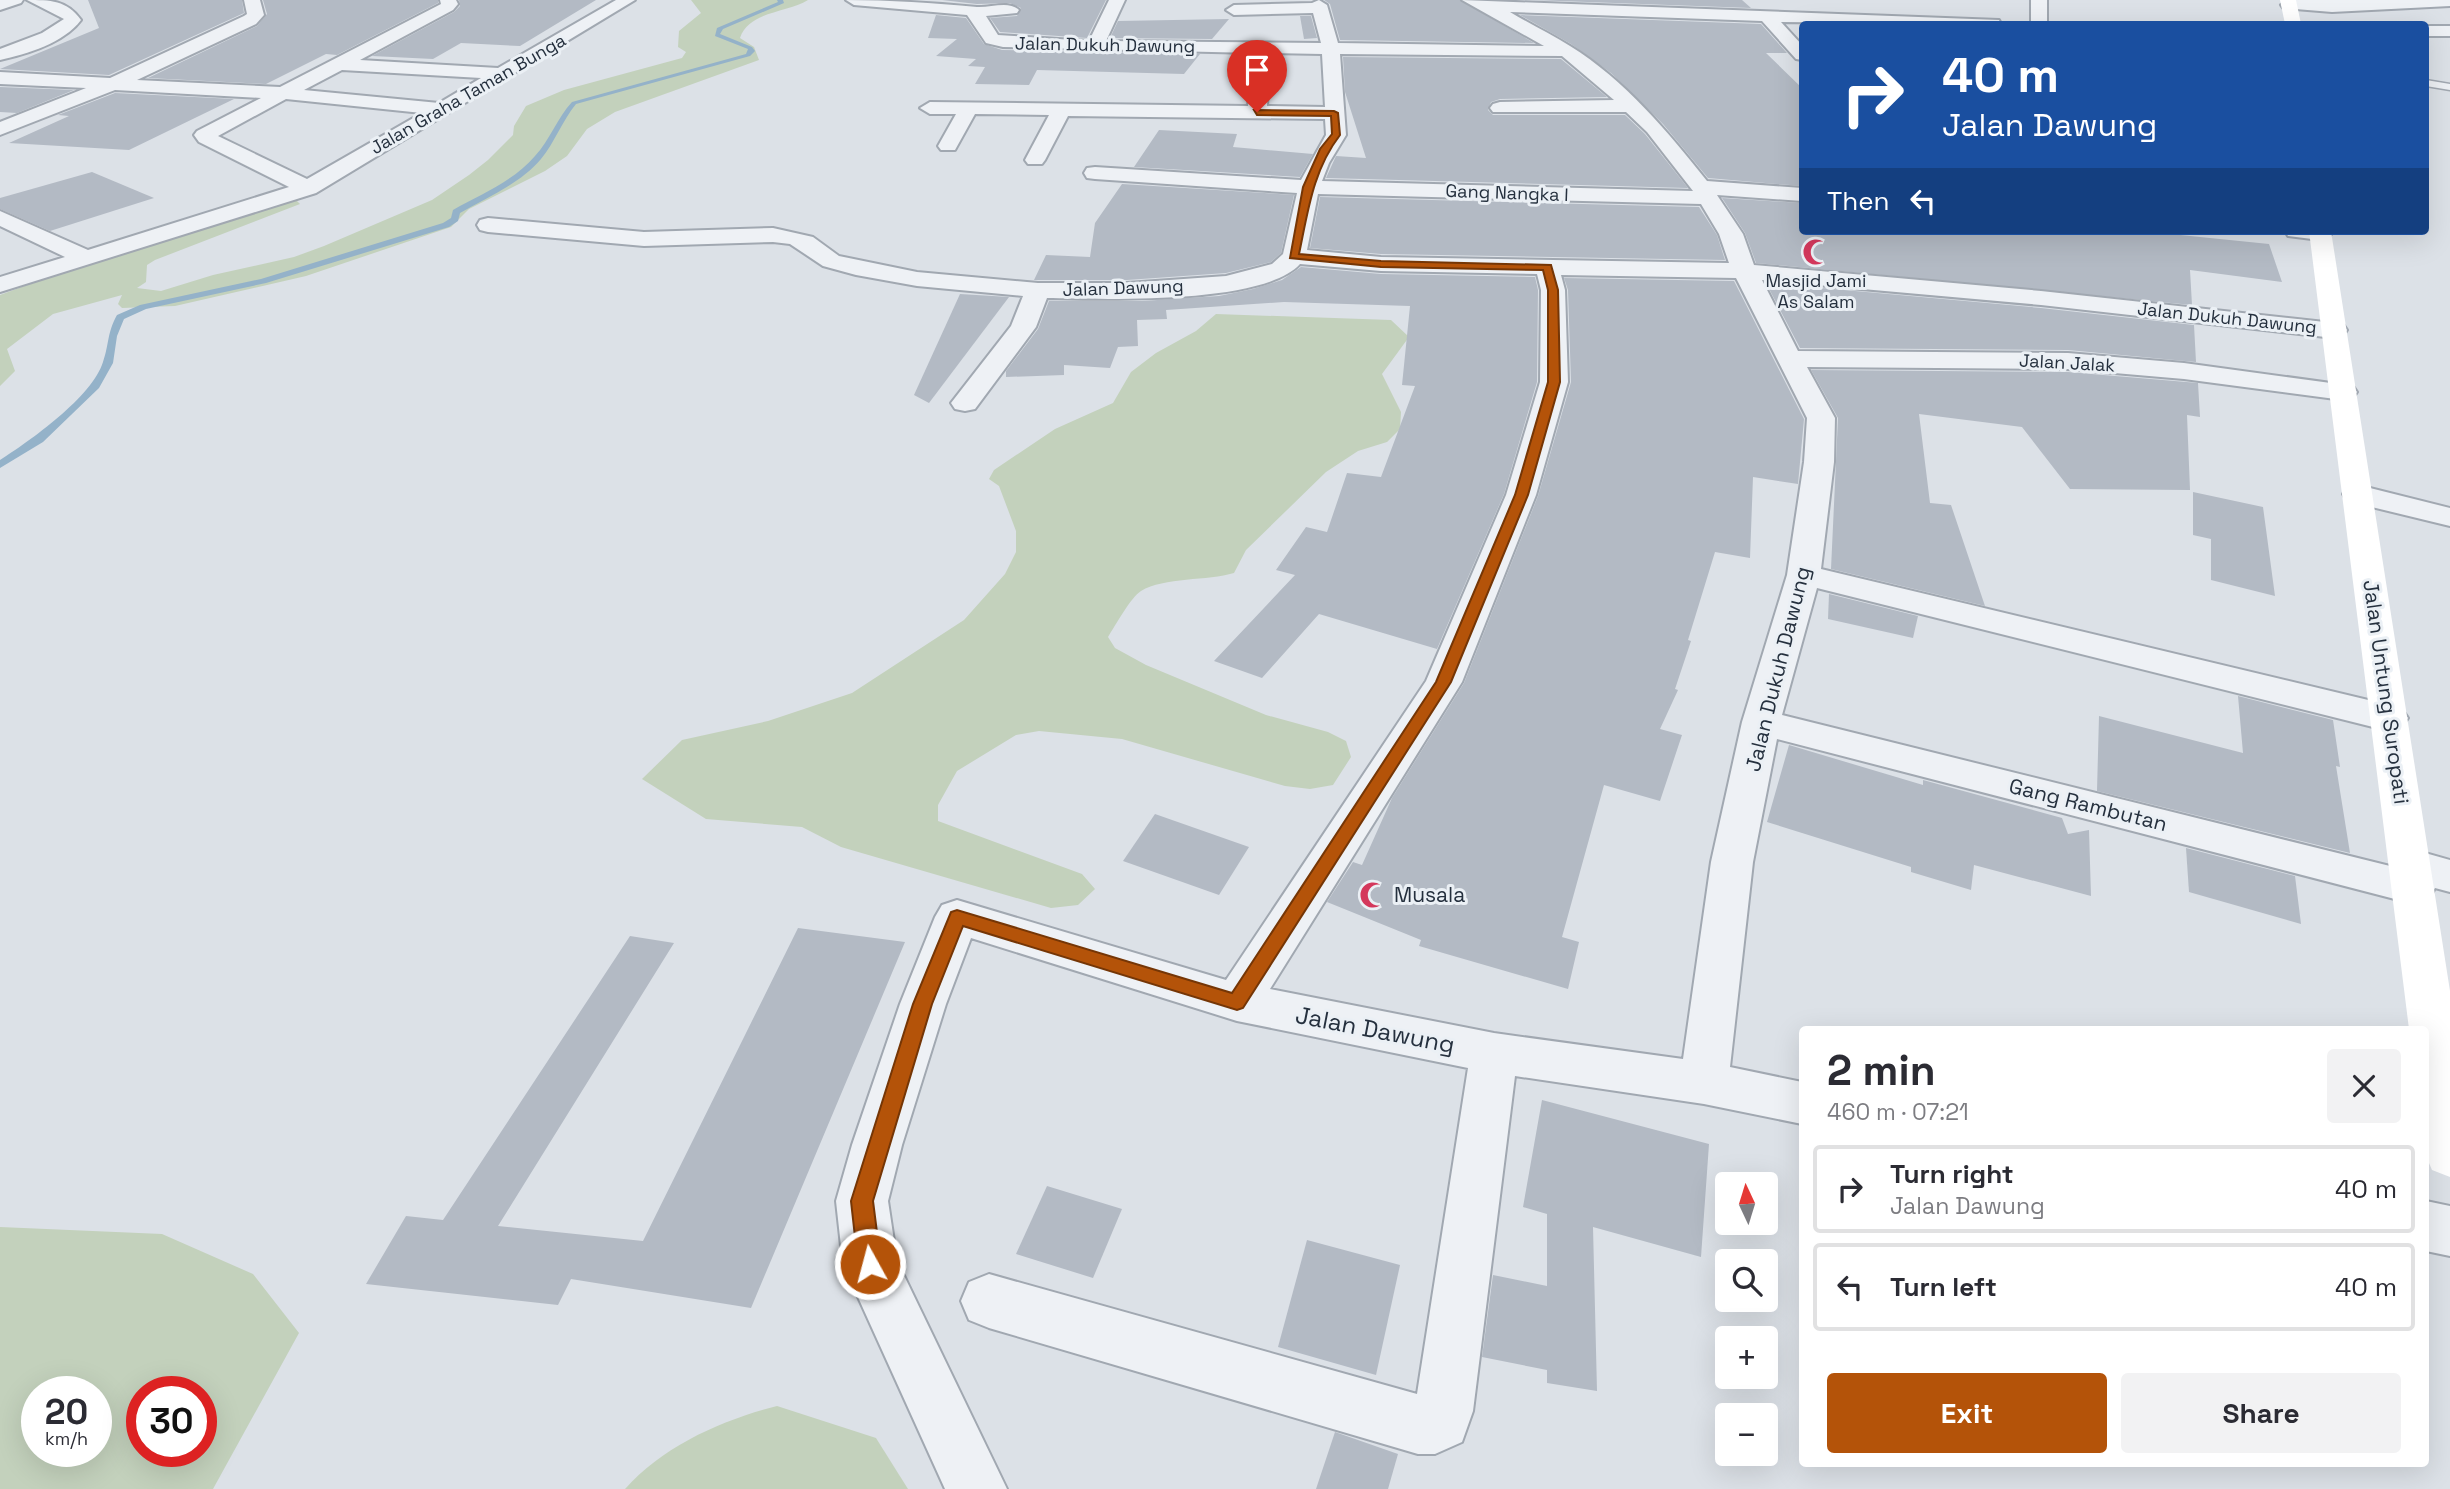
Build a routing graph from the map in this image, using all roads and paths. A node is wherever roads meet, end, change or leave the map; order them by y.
1 (15, 0) edge
2 (35, 0) edge
3 (252, 0) edge
4 (448, 0) edge
5 (628, 0) edge
6 (854, 0) edge
7 (1117, 0) edge
8 (1732, 0) edge
9 (2039, 0) edge
10 (2450, 1) edge
11 (2288, 2) edge
12 (1479, 4) edge
13 (0, 5) edge
14 (1584, 6) edge
15 (1011, 10) dead end
16 (1234, 10) dead end
17 (975, 12) junction
18 (1744, 18) junction
19 (1769, 19) junction
20 (1859, 21) edge
21 (2039, 21) edge
22 (2292, 21) edge
23 (2429, 31) edge
24 (2450, 31) edge
25 (1096, 46) junction
26 (1262, 48) junction
27 (1331, 49) junction
28 (1566, 51) junction
29 (1799, 52) edge
30 (0, 55) edge
31 (334, 64) junction
32 (501, 74) junction
33 (0, 78) edge
34 (113, 84) junction
35 (2429, 84) edge
36 (2450, 87) edge
37 (279, 93) junction
38 (1630, 106) junction
39 (930, 108) dead end
40 (969, 108) junction
41 (1500, 108) dead end
42 (443, 109) junction
43 (1062, 109) junction
44 (1257, 112) junction
45 (1334, 113) junction
46 (0, 129) edge
47 (948, 145) dead end
48 (1035, 160) dead end
49 (1095, 173) dead end
50 (1308, 187) junction
51 (309, 188) junction
52 (1704, 193) junction
53 (1799, 194) edge
54 (0, 218) edge
55 (488, 225) dead end
56 (2313, 235) edge
57 (1294, 256) junction
58 (85, 257) junction
59 (1547, 267) junction
60 (1744, 271) junction
61 (0, 285) edge
62 (1038, 290) junction
63 (2334, 330) junction
64 (1789, 359) junction
65 (2343, 392) junction
66 (965, 403) dead end
67 (2358, 494) junction
68 (2450, 517) edge
69 (1804, 575) junction
70 (2389, 718) junction
71 (1762, 722) junction
72 (2425, 876) edge
73 (1237, 1002) junction
74 (1494, 1054) junction
75 (1704, 1083) junction
76 (1799, 1103) edge
77 (2450, 1154) edge
78 (2429, 1227) edge
79 (2450, 1231) edge
80 (989, 1301) dead end
81 (976, 1489) edge

1 - 13 street
2 - 30 street
3 - 34 street
4 - 31 street
5 - 32 street, Jalan Graha Taman Bunga
6 - 17 street
7 - 25 street
8 - 18 street
9 - 21 street
10 - 11 street
11 - 22 main road
12 - 14 street, Jalan Dukuh Dawung
12 - 28 street, Jalan Dukuh Dawung
14 - 18 street, Jalan Dukuh Dawung
15 - 17 street
16 - 27 street
17 - 25 street, Jalan Dukuh Dawung
18 - 19 street, Jalan Dukuh Dawung
19 - 20 street, Jalan Dukuh Dawung
19 - 29 street
23 - 24 street
25 - 26 street, Jalan Dukuh Dawung
26 - 27 street, Jalan Dukuh Dawung
26 - 44 street
27 - 28 street, Jalan Dukuh Dawung
27 - 45 street
28 - 38 street, Jalan Dukuh Dawung
31 - 32 street
31 - 37 street
32 - 42 street, Jalan Graha Taman Bunga
33 - 34 street
34 - 37 street
34 - 46 street
35 - 36 lane
37 - 42 street
37 - 51 street
38 - 41 street
38 - 52 street, Jalan Dukuh Dawung
39 - 40 street
40 - 43 street
40 - 47 street
42 - 51 street, Jalan Graha Taman Bunga
43 - 44 street
43 - 48 street
44 - 45 street
45 - 50 street
49 - 50 street
50 - 52 street, Gang Nangka I
50 - 57 street
51 - 58 street, Jalan Graha Taman Bunga
52 - 53 street, Gang Nangka I
52 - 60 street, Jalan Dukuh Dawung
54 - 58 street
55 - 62 street
56 - 63 main road, Jalan Untung Suropati
57 - 59 street, Jalan Dukuh Dawung
57 - 62 street, Jalan Dawung
58 - 61 street, Jalan Graha Taman Bunga
59 - 60 street, Jalan Dukuh Dawung
59 - 73 street
60 - 63 street, Jalan Dukuh Dawung
60 - 64 street, Jalan Dukuh Dawung
62 - 66 street, Jalan Dawung
63 - 65 main road, Jalan Untung Suropati
64 - 65 street, Jalan Jalak
64 - 69 street, Jalan Dukuh Dawung
65 - 67 main road, Jalan Untung Suropati
67 - 68 street
67 - 70 main road, Jalan Untung Suropati
69 - 70 street
69 - 71 street, Jalan Dukuh Dawung
70 - 72 main road, Jalan Untung Suropati
71 - 72 street, Gang Rambutan
71 - 75 street, Jalan Dukuh Dawung
72 - 77 main road, Jalan Untung Suropati
73 - 74 street, Jalan Dawung
73 - 81 street, Jalan Dawung
74 - 75 street, Jalan Dawung
74 - 80 street
75 - 76 street, Jalan Dawung
78 - 79 street

